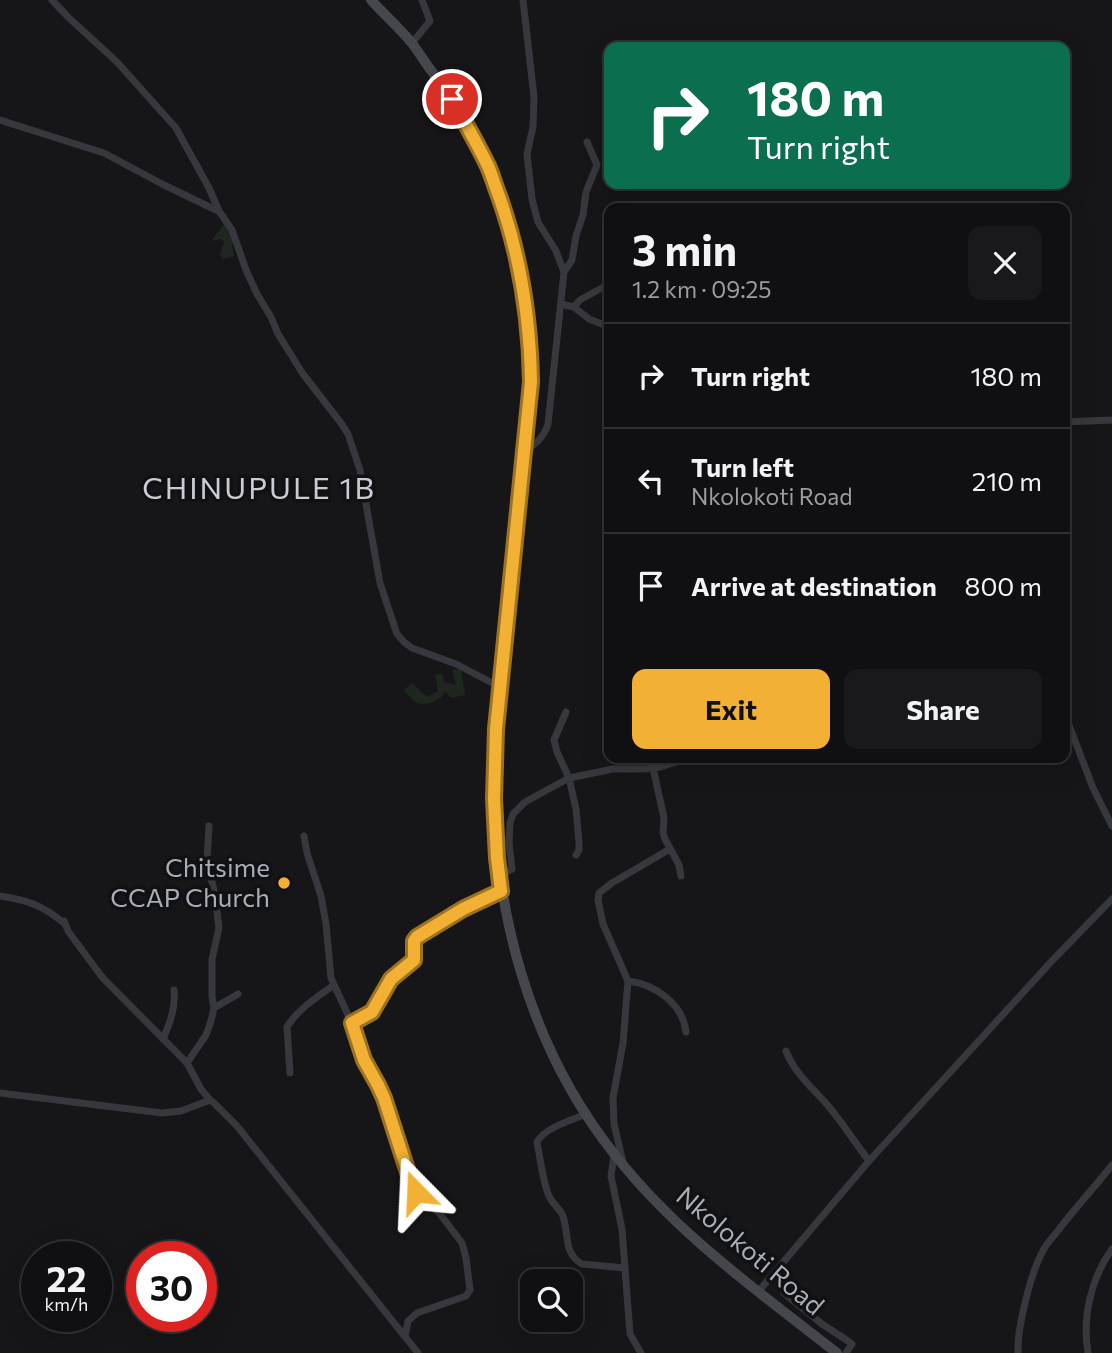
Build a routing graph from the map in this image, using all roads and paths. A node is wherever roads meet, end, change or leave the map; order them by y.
1 (52, 0) edge
2 (371, 0) edge
3 (422, 0) edge
4 (523, 0) edge
5 (412, 43) junction
6 (0, 120) edge
7 (587, 142) dead end
8 (219, 211) junction
9 (564, 272) junction
10 (604, 287) edge
11 (561, 304) junction
12 (574, 307) junction
13 (604, 325) edge
14 (1112, 420) edge
15 (1070, 422) edge
16 (524, 451) junction
17 (500, 687) junction
18 (566, 712) dead end
19 (1070, 728) edge
20 (672, 763) edge
21 (653, 768) junction
22 (569, 778) junction
23 (209, 826) dead end
24 (1112, 826) edge
25 (304, 836) dead end
26 (670, 849) junction
27 (576, 855) dead end
28 (499, 876) junction
29 (681, 876) dead end
30 (501, 891) junction
31 (0, 897) edge
32 (1112, 899) edge
33 (628, 981) junction
34 (334, 985) junction
35 (174, 990) dead end
36 (238, 994) dead end
37 (214, 1008) junction
38 (352, 1023) junction
39 (686, 1032) dead end
40 (163, 1039) junction
41 (786, 1051) dead end
42 (187, 1063) junction
43 (290, 1073) dead end
44 (0, 1093) edge
45 (210, 1100) junction
46 (586, 1114) junction
47 (614, 1155) junction
48 (869, 1161) junction
49 (1112, 1165) edge
50 (624, 1166) junction
51 (1112, 1249) edge
52 (625, 1268) junction
53 (758, 1292) junction
54 (784, 1293) dead end
55 (405, 1336) junction
56 (418, 1353) edge
57 (641, 1353) edge
58 (837, 1353) edge
59 (846, 1353) edge
60 (1018, 1353) edge
61 (1088, 1353) edge

1 - 8 street
2 - 5 main road, Nkolokoti Road
3 - 5 street
4 - 9 street
5 - 16 main road, Nkolokoti Road
6 - 8 street
7 - 9 street
8 - 17 street
9 - 11 street
10 - 12 street
11 - 12 street
11 - 16 street
12 - 13 street
14 - 15 street
16 - 17 main road, Nkolokoti Road
17 - 28 main road, Nkolokoti Road
18 - 22 street
19 - 24 street
20 - 21 street
21 - 22 street
21 - 26 street
22 - 27 street
22 - 28 street
23 - 37 street
25 - 34 street
26 - 29 street
26 - 33 street
28 - 30 main road, Nkolokoti Road
30 - 38 street
30 - 46 main road, Nkolokoti Road
31 - 40 street
32 - 48 street
33 - 39 street
33 - 50 street
34 - 38 street
34 - 43 street
35 - 40 street
36 - 37 street
37 - 42 street
38 - 55 street
40 - 42 street
41 - 48 street
42 - 45 street
44 - 45 street
45 - 55 street
46 - 47 main road, Nkolokoti Road
46 - 52 street
47 - 50 main road, Nkolokoti Road
47 - 52 street
48 - 53 street
49 - 60 street
50 - 53 main road, Nkolokoti Road
51 - 61 street
52 - 57 street
53 - 58 main road, Nkolokoti Road
54 - 59 street
55 - 56 street

